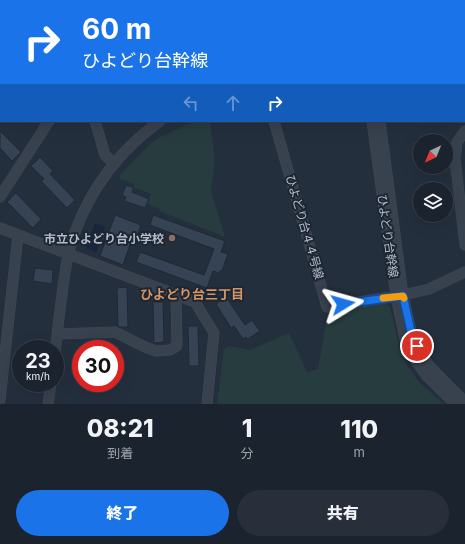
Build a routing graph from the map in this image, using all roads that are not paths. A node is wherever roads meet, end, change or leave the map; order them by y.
1 (48, 122) edge
2 (95, 122) edge
3 (159, 122) edge
4 (274, 122) edge
5 (372, 122) edge
6 (380, 122) edge
7 (465, 131) edge
8 (113, 164) junction
9 (0, 197) edge
10 (0, 228) edge
11 (18, 235) junction
12 (465, 245) edge
13 (68, 254) junction
14 (465, 272) edge
15 (176, 295) junction
16 (399, 296) junction
17 (57, 334) junction
18 (56, 340) edge
19 (2, 368) edge
20 (50, 392) edge
21 (0, 400) edge
22 (465, 402) edge
23 (48, 404) edge
24 (207, 404) edge
25 (455, 404) edge

1 - 9 street
2 - 8 street
3 - 8 street
4 - 16 street, ひよどり台４４号線
5 - 16 street, ひよどり台幹線
6 - 16 street, ひよどり台幹線
7 - 12 street
8 - 13 street
10 - 11 street
11 - 13 street
11 - 19 street
13 - 15 street
13 - 17 street
14 - 16 street
15 - 17 street
15 - 24 street
16 - 22 street, ひよどり台幹線
16 - 25 street, ひよどり台幹線
17 - 18 street
19 - 21 street
20 - 23 street

